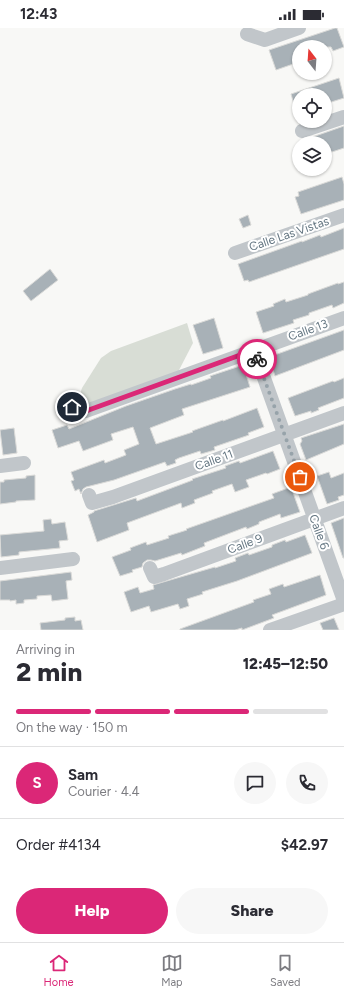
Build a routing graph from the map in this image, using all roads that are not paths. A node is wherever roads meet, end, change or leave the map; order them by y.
1 (299, 28) edge
2 (248, 34) dead end
3 (344, 117) edge
4 (302, 130) dead end
5 (344, 214) edge
6 (235, 253) dead end
7 (344, 318) edge
8 (254, 350) junction
9 (72, 407) dead end
10 (344, 413) edge
11 (284, 435) junction
12 (24, 463) dead end
13 (0, 466) edge
14 (89, 495) dead end
15 (344, 508) edge
16 (315, 518) junction
17 (73, 559) dead end
18 (0, 568) edge
19 (150, 568) dead end
20 (344, 601) edge
21 (344, 604) edge
22 (270, 630) edge

1 - 2 street
3 - 4 street
5 - 6 street, Calle Las Vistas
7 - 8 street, Calle 13
8 - 9 street, Calle 13
8 - 11 street, Calle 6
10 - 11 street, Calle 11
11 - 14 street, Calle 11
11 - 16 street, Calle 6
12 - 13 street
15 - 16 street, Calle 9
16 - 19 street, Calle 9
16 - 20 street, Calle 6
17 - 18 street
21 - 22 street

